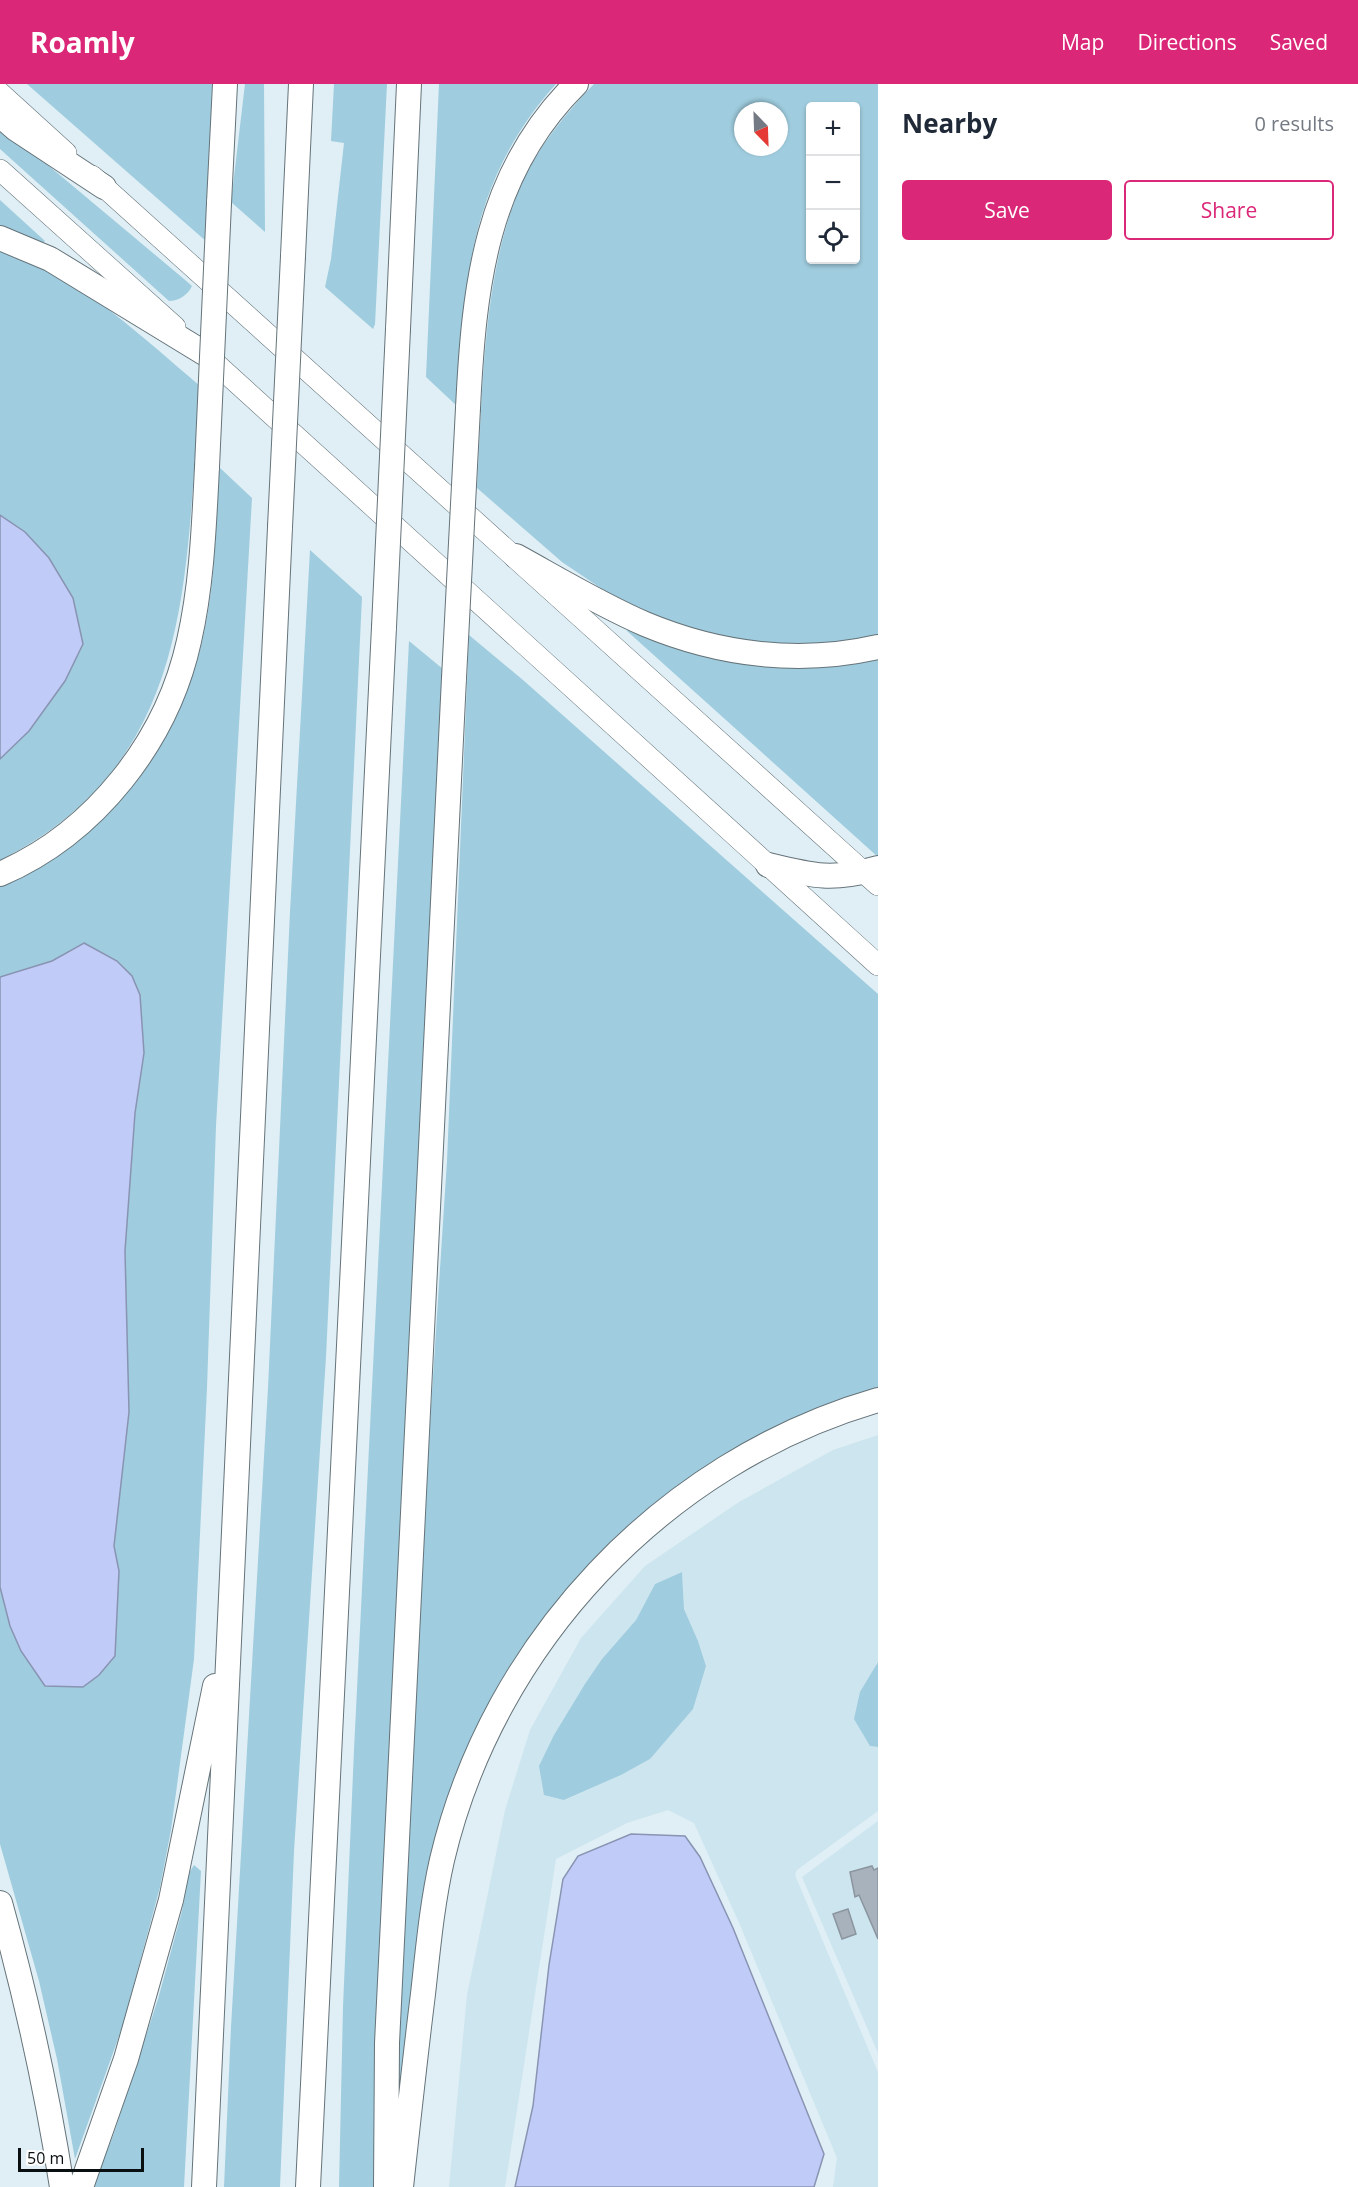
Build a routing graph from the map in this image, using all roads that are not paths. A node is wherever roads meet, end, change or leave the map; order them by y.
1 (225, 84) edge
2 (302, 84) edge
3 (409, 84) edge
4 (576, 84) edge
5 (0, 93) edge
6 (0, 115) edge
7 (0, 170) edge
8 (104, 187) junction
9 (0, 238) edge
10 (204, 353) junction
11 (516, 556) junction
12 (878, 647) edge
13 (768, 865) junction
14 (0, 874) edge
15 (873, 875) edge
16 (878, 965) edge
17 (878, 1400) edge
18 (230, 1613) junction
19 (0, 1903) edge
20 (316, 2037) junction
21 (62, 2187) edge
22 (81, 2187) edge
23 (204, 2187) edge
24 (308, 2187) edge
25 (318, 2187) edge
26 (386, 2187) edge
27 (401, 2187) edge

1 - 14 highway, bridge
2 - 18 highway, bridge
3 - 20 highway, bridge
4 - 26 highway, bridge
5 - 8 main road
6 - 8 highway
7 - 10 main road
8 - 11 main road
9 - 10 highway
10 - 13 main road
11 - 12 highway
11 - 15 main road
13 - 15 highway
13 - 16 main road
17 - 27 highway
18 - 22 highway
18 - 23 highway
19 - 21 highway
20 - 24 highway
20 - 25 highway

